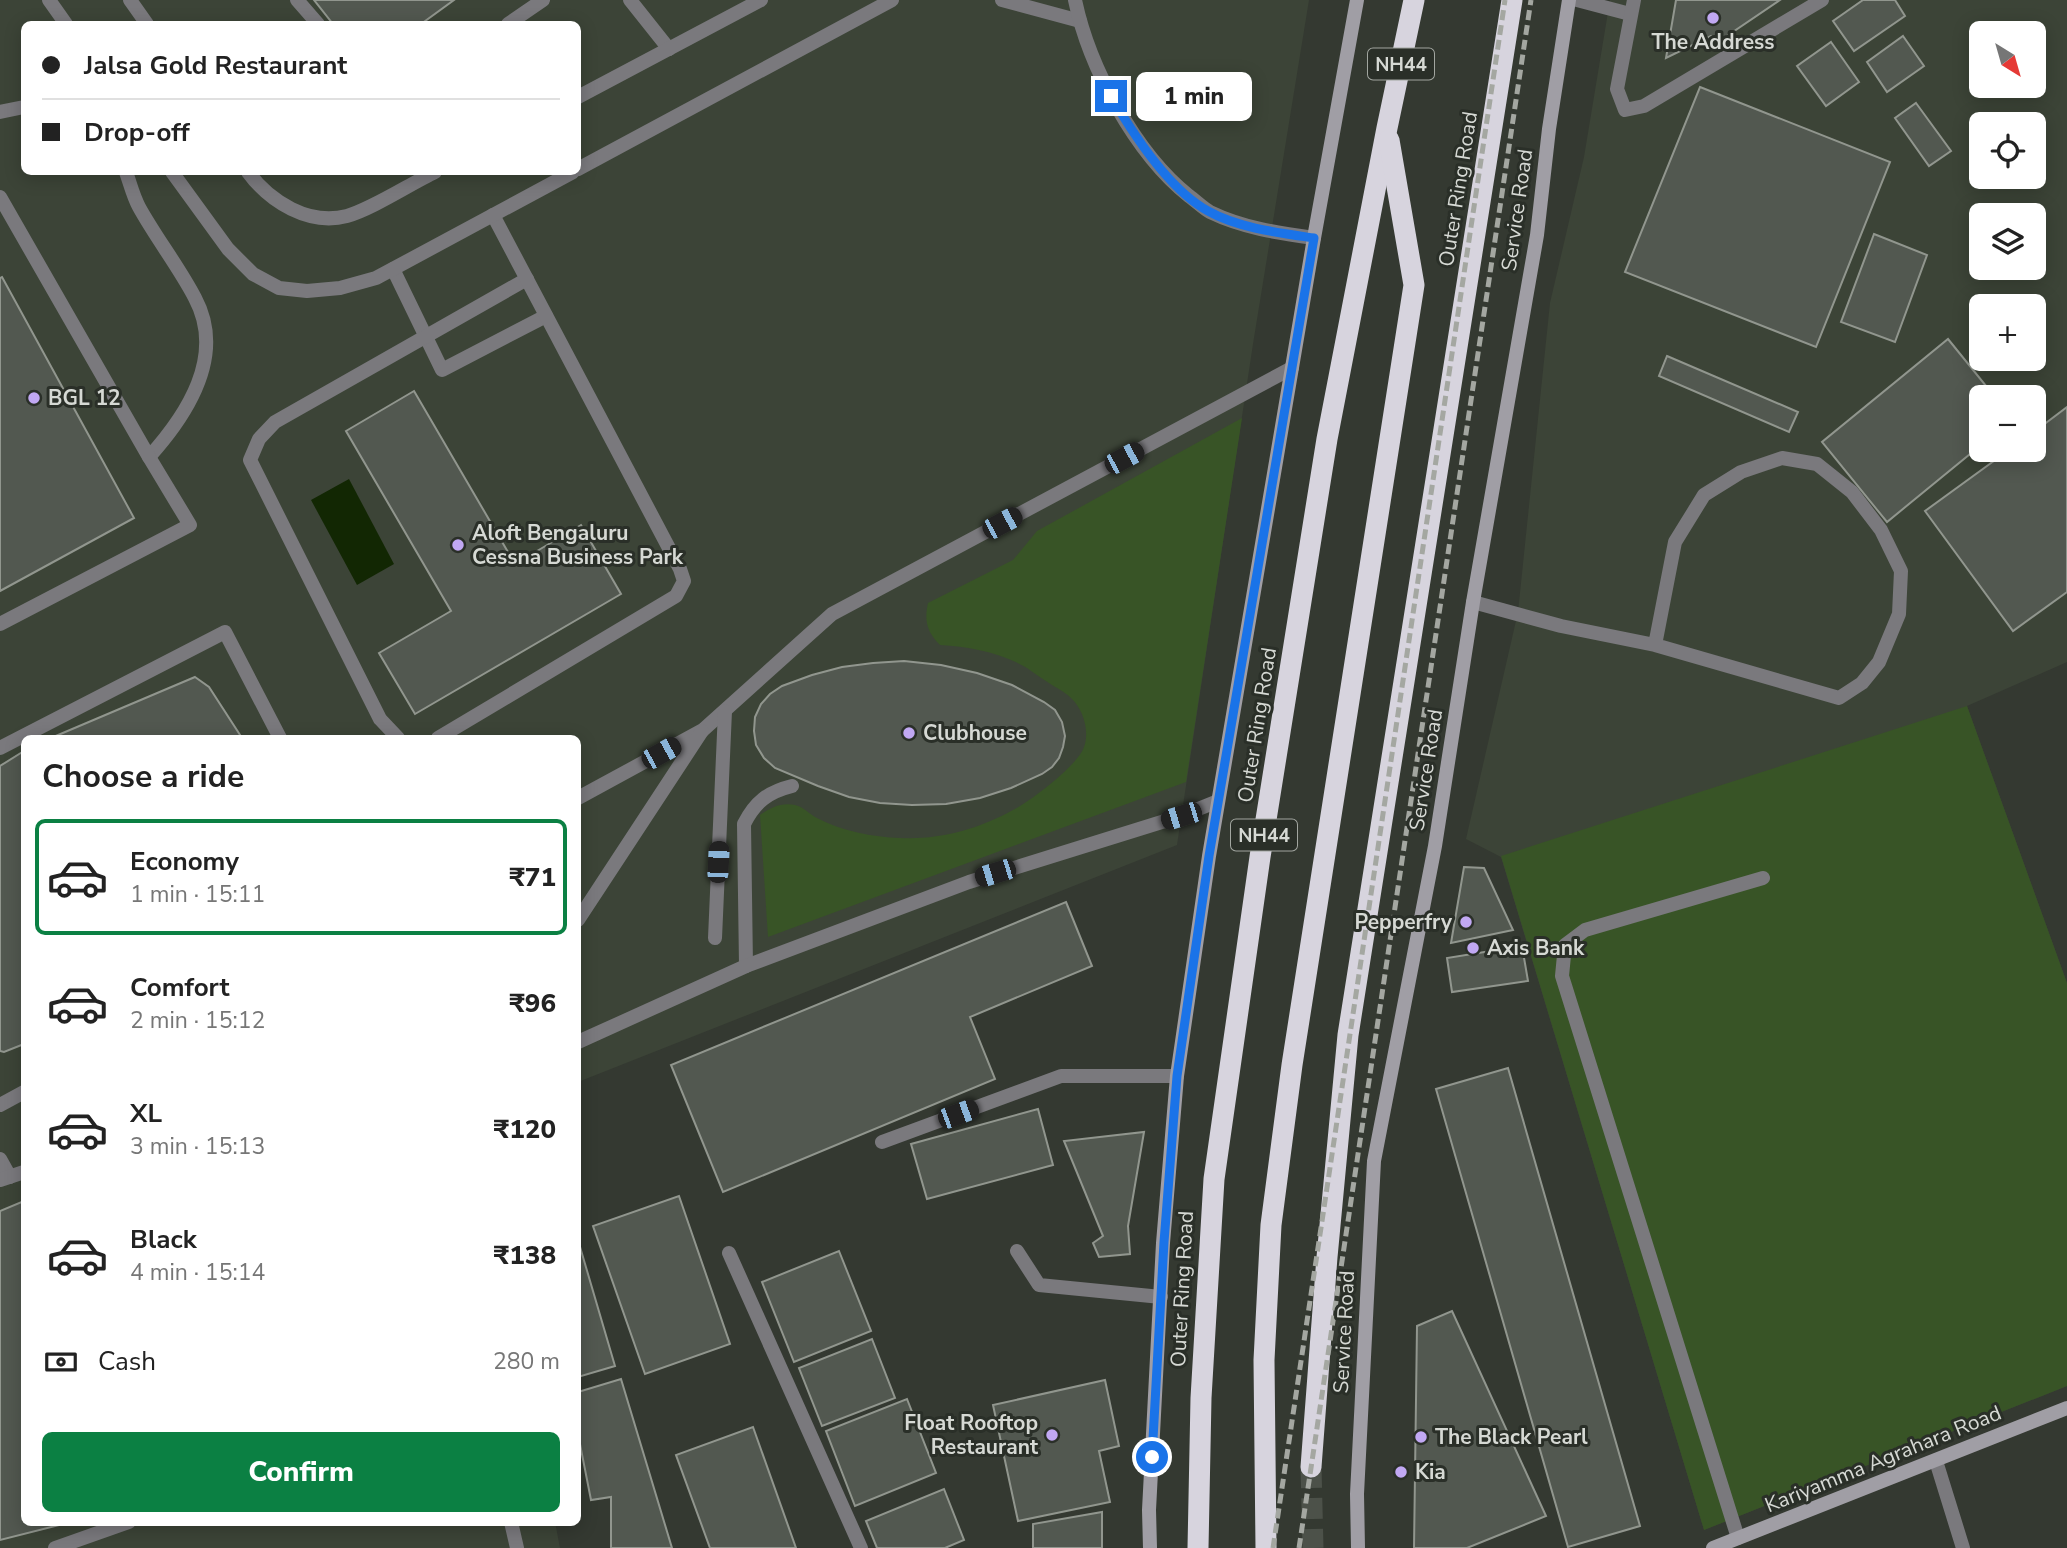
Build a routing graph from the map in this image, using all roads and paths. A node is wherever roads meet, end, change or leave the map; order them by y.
1 (49, 0) edge
2 (130, 0) edge
3 (297, 0) edge
4 (543, 0) edge
5 (630, 0) edge
6 (761, 0) edge
7 (892, 0) edge
8 (1002, 0) edge
9 (1075, 0) edge
10 (1357, 0) edge
11 (1414, 0) edge
12 (1512, 0) edge
13 (1569, 0) edge
14 (1577, 0) edge
15 (1822, 0) edge
16 (1632, 7) edge
17 (64, 21) edge
18 (145, 21) edge
19 (315, 21) edge
20 (512, 21) edge
21 (1080, 21) junction
22 (669, 48) junction
23 (581, 95) edge
24 (21, 108) edge
25 (0, 112) edge
26 (1387, 128) junction
27 (581, 167) edge
28 (128, 175) edge
29 (174, 175) edge
30 (251, 175) edge
31 (429, 175) edge
32 (566, 175) edge
33 (0, 197) edge
34 (493, 215) junction
35 (1314, 238) junction
36 (393, 269) junction
37 (527, 279) junction
38 (546, 316) junction
39 (425, 337) junction
40 (1292, 368) junction
41 (149, 457) junction
42 (1473, 602) junction
43 (0, 624) edge
44 (1655, 645) junction
45 (725, 711) junction
46 (703, 730) junction
47 (25, 735) edge
48 (278, 735) edge
49 (395, 735) edge
50 (443, 735) edge
51 (21, 737) edge
52 (0, 748) edge
53 (792, 786) dead end
54 (581, 796) edge
55 (1218, 801) junction
56 (1763, 878) dead end
57 (581, 915) edge
58 (715, 938) dead end
59 (746, 966) junction
60 (581, 1041) edge
61 (1177, 1076) junction
62 (21, 1093) edge
63 (0, 1105) edge
64 (882, 1142) dead end
65 (0, 1159) edge
66 (5, 1179) edge
67 (1017, 1251) dead end
68 (729, 1253) dead end
69 (1161, 1297) junction
70 (2067, 1408) edge
71 (1936, 1461) junction
72 (1311, 1467) tunnel mouth
73 (117, 1526) edge
74 (512, 1526) edge
75 (1738, 1538) junction
76 (55, 1548) edge
77 (517, 1548) edge
78 (861, 1548) edge
79 (1150, 1548) edge
80 (1198, 1548) edge
81 (1266, 1548) edge
82 (1358, 1548) edge
83 (1713, 1548) edge
84 (1963, 1548) edge

1 - 17 street
2 - 18 street
3 - 19 street
4 - 20 street
5 - 22 street
6 - 22 street
7 - 27 street
8 - 21 street
9 - 21 street
10 - 35 street
11 - 26 highway, Outer Ring Road / NH44
12 - 72 highway, Outer Ring Road
13 - 42 street, Service Road
14 - 16 street
15 - 16 street
21 - 35 street
22 - 23 street
24 - 25 street
26 - 80 highway, Outer Ring Road / NH44
26 - 81 highway
28 - 41 street
29 - 36 street
30 - 31 street
32 - 34 street
33 - 41 street
34 - 36 street
34 - 37 street
35 - 40 street
36 - 39 street
37 - 38 street
37 - 39 street
38 - 39 street
38 - 50 street
39 - 49 street
40 - 45 street
40 - 55 street
41 - 43 street
42 - 44 street
42 - 82 street, Service Road
44 - 44 street
45 - 46 street
45 - 58 street
46 - 54 street
46 - 57 street
47 - 48 street
51 - 52 street
53 - 59 street
55 - 59 street
55 - 61 street
56 - 75 street
59 - 60 street
61 - 64 street
61 - 69 street
62 - 63 street
65 - 66 street
67 - 69 street
68 - 78 street
69 - 79 street
70 - 71 street, Kariyamma Agrahara Road
71 - 75 street, Kariyamma Agrahara Road
71 - 84 street
73 - 76 street
74 - 77 street
75 - 83 street, Kariyamma Agrahara Road

